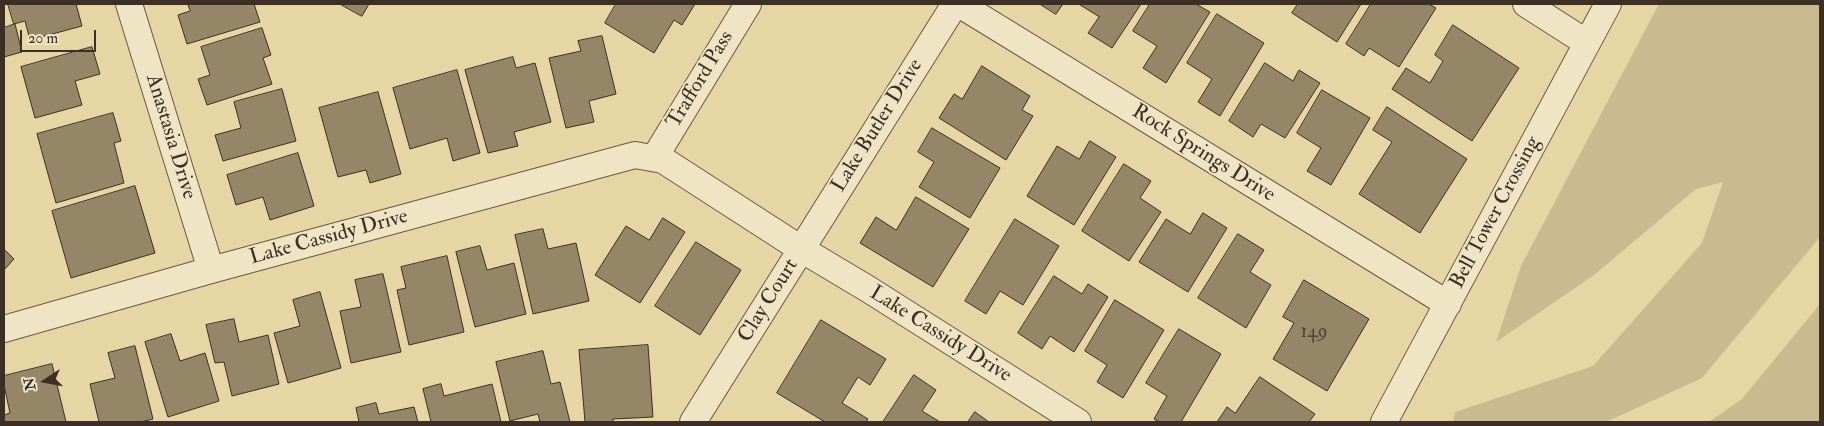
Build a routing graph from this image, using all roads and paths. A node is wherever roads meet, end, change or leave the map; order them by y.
1 (129, 4) edge
2 (748, 4) edge
3 (957, 4) edge
4 (1526, 4) edge
5 (1608, 4) edge
6 (1587, 43) junction
7 (655, 157) junction
8 (801, 249) junction
9 (211, 270) junction
10 (1448, 304) junction
11 (4, 329) edge
12 (693, 422) edge
13 (1078, 422) edge
14 (1384, 422) edge

1 - 9 street, Anastasia Drive
2 - 7 street, Trafford Pass
3 - 8 street, Lake Butler Drive
3 - 10 street, Rock Springs Drive
4 - 6 street
5 - 6 street, Bell Tower Crossing
6 - 10 street, Bell Tower Crossing
7 - 8 street, Clay Court
7 - 9 street, Lake Cassidy Drive
8 - 12 street, Clay Court
8 - 13 street, Lake Cassidy Drive
9 - 11 street, Lake Cassidy Drive
10 - 14 street, Bell Tower Crossing

